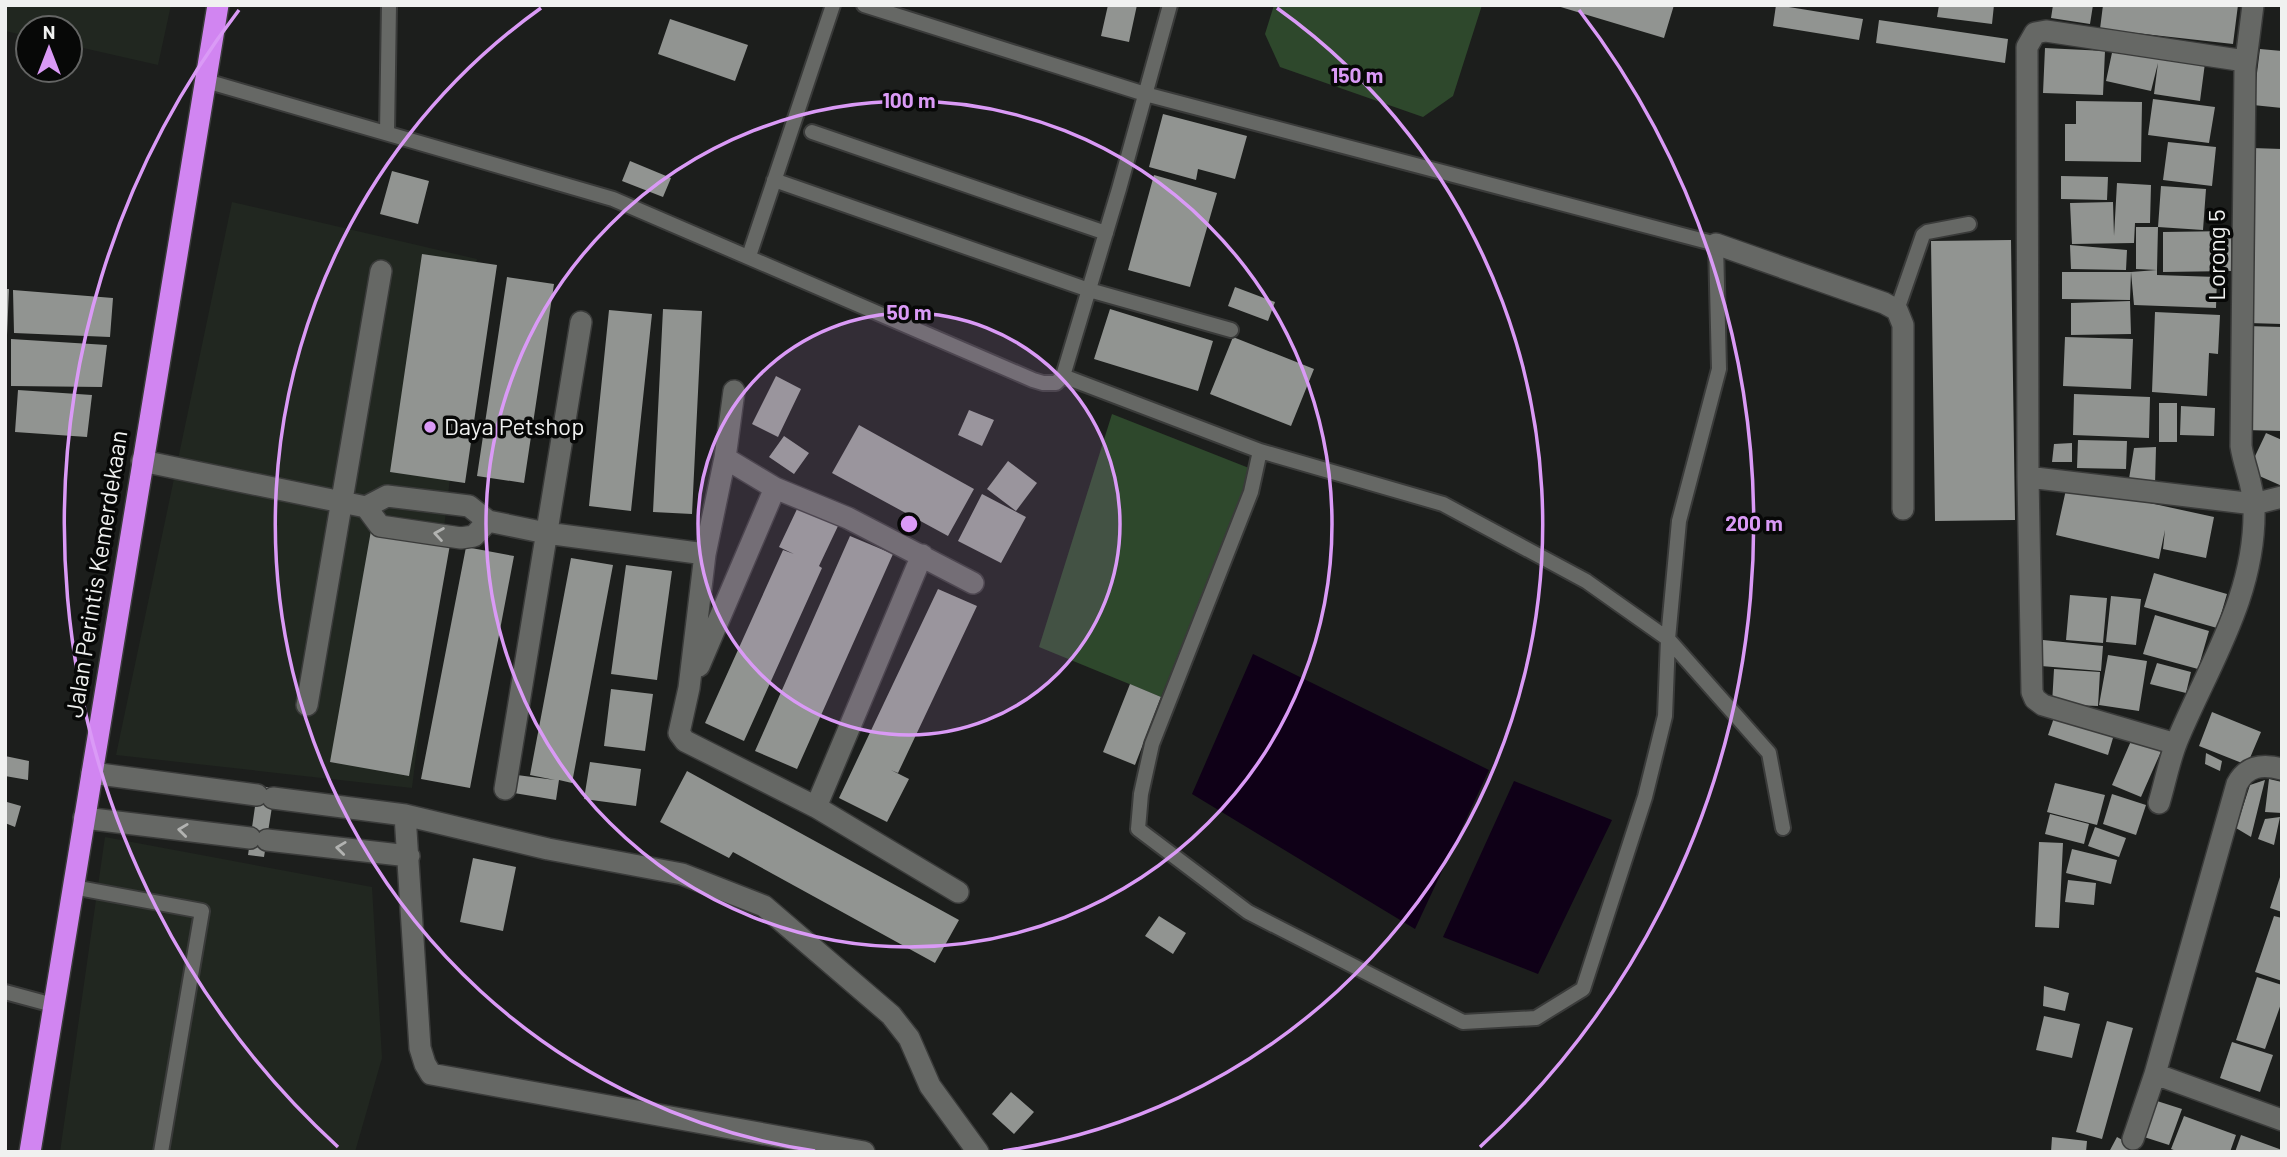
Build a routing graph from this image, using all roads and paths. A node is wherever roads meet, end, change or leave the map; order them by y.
1 (218, 5) edge
2 (389, 5) edge
3 (833, 5) edge
4 (864, 5) edge
5 (1170, 5) edge
6 (2253, 5) edge
7 (2245, 61) junction
8 (206, 82) junction
9 (1145, 94) junction
10 (812, 132) dead end
11 (387, 133) junction
12 (774, 180) junction
13 (1969, 225) dead end
14 (1106, 233) junction
15 (1716, 244) junction
16 (748, 256) junction
17 (381, 271) dead end
18 (1089, 290) junction
19 (1897, 310) junction
20 (581, 322) dead end
21 (1231, 330) dead end
22 (1063, 376) junction
23 (734, 391) dead end
24 (1260, 451) junction
25 (725, 458) junction
26 (142, 461) junction
27 (2028, 477) junction
28 (775, 488) junction
29 (2282, 497) edge
30 (342, 503) junction
31 (2254, 505) junction
32 (366, 507) junction
33 (1903, 509) dead end
34 (488, 521) junction
35 (546, 533) junction
36 (705, 554) junction
37 (922, 555) junction
38 (973, 583) dead end
39 (1668, 639) junction
40 (690, 688) junction
41 (307, 705) dead end
42 (2176, 744) junction
43 (2282, 769) edge
44 (92, 773) junction
45 (505, 789) dead end
46 (2159, 803) dead end
47 (816, 807) junction
48 (404, 815) junction
49 (84, 818) junction
50 (1783, 828) dead end
51 (409, 856) junction
52 (73, 887) junction
53 (958, 892) dead end
54 (5, 992) edge
55 (54, 1005) junction
56 (2155, 1074) junction
57 (2281, 1115) edge
58 (2133, 1139) dead end
59 (30, 1152) edge
60 (161, 1152) edge
61 (864, 1152) edge
62 (978, 1152) edge

1 - 8 highway, Jalan Perintis Kemerdekaan
2 - 11 lane
3 - 12 lane
4 - 9 lane
5 - 9 lane
6 - 7 street, Lorong 5
7 - 27 street
7 - 31 street, Lorong 5
8 - 11 lane
8 - 26 highway, Jalan Perintis Kemerdekaan
9 - 14 lane
9 - 15 lane
10 - 14 lane
11 - 16 lane
12 - 16 lane
12 - 18 lane
13 - 19 lane
14 - 18 lane
15 - 19 street
15 - 39 lane
16 - 22 lane
17 - 30 street
18 - 21 lane
18 - 22 lane
19 - 33 street
20 - 35 street
22 - 24 lane
23 - 25 street
24 - 39 lane
24 - 39 lane
25 - 28 street
25 - 36 street
26 - 30 street
26 - 44 highway, Jalan Perintis Kemerdekaan
27 - 31 street
27 - 42 street
28 - 37 street
28 - 40 street
29 - 31 street
30 - 32 street
30 - 41 street
31 - 42 street, Lorong 5
32 - 34 street
34 -> 32 street
34 - 35 street
35 - 36 street
35 - 45 street
36 - 40 street
37 - 38 street
37 - 47 street
39 - 50 lane
40 - 47 street
42 - 46 street, Lorong 5
43 - 56 street
44 - 48 street
44 - 49 highway, Jalan Perintis Kemerdekaan
47 - 53 street
48 - 51 street
48 - 62 street
51 -> 49 street
49 - 52 highway, Jalan Perintis Kemerdekaan
51 - 61 street
52 - 55 highway, Jalan Perintis Kemerdekaan
52 - 60 lane
54 - 55 lane
55 - 59 highway, Jalan Perintis Kemerdekaan
56 - 57 street
56 - 58 street

